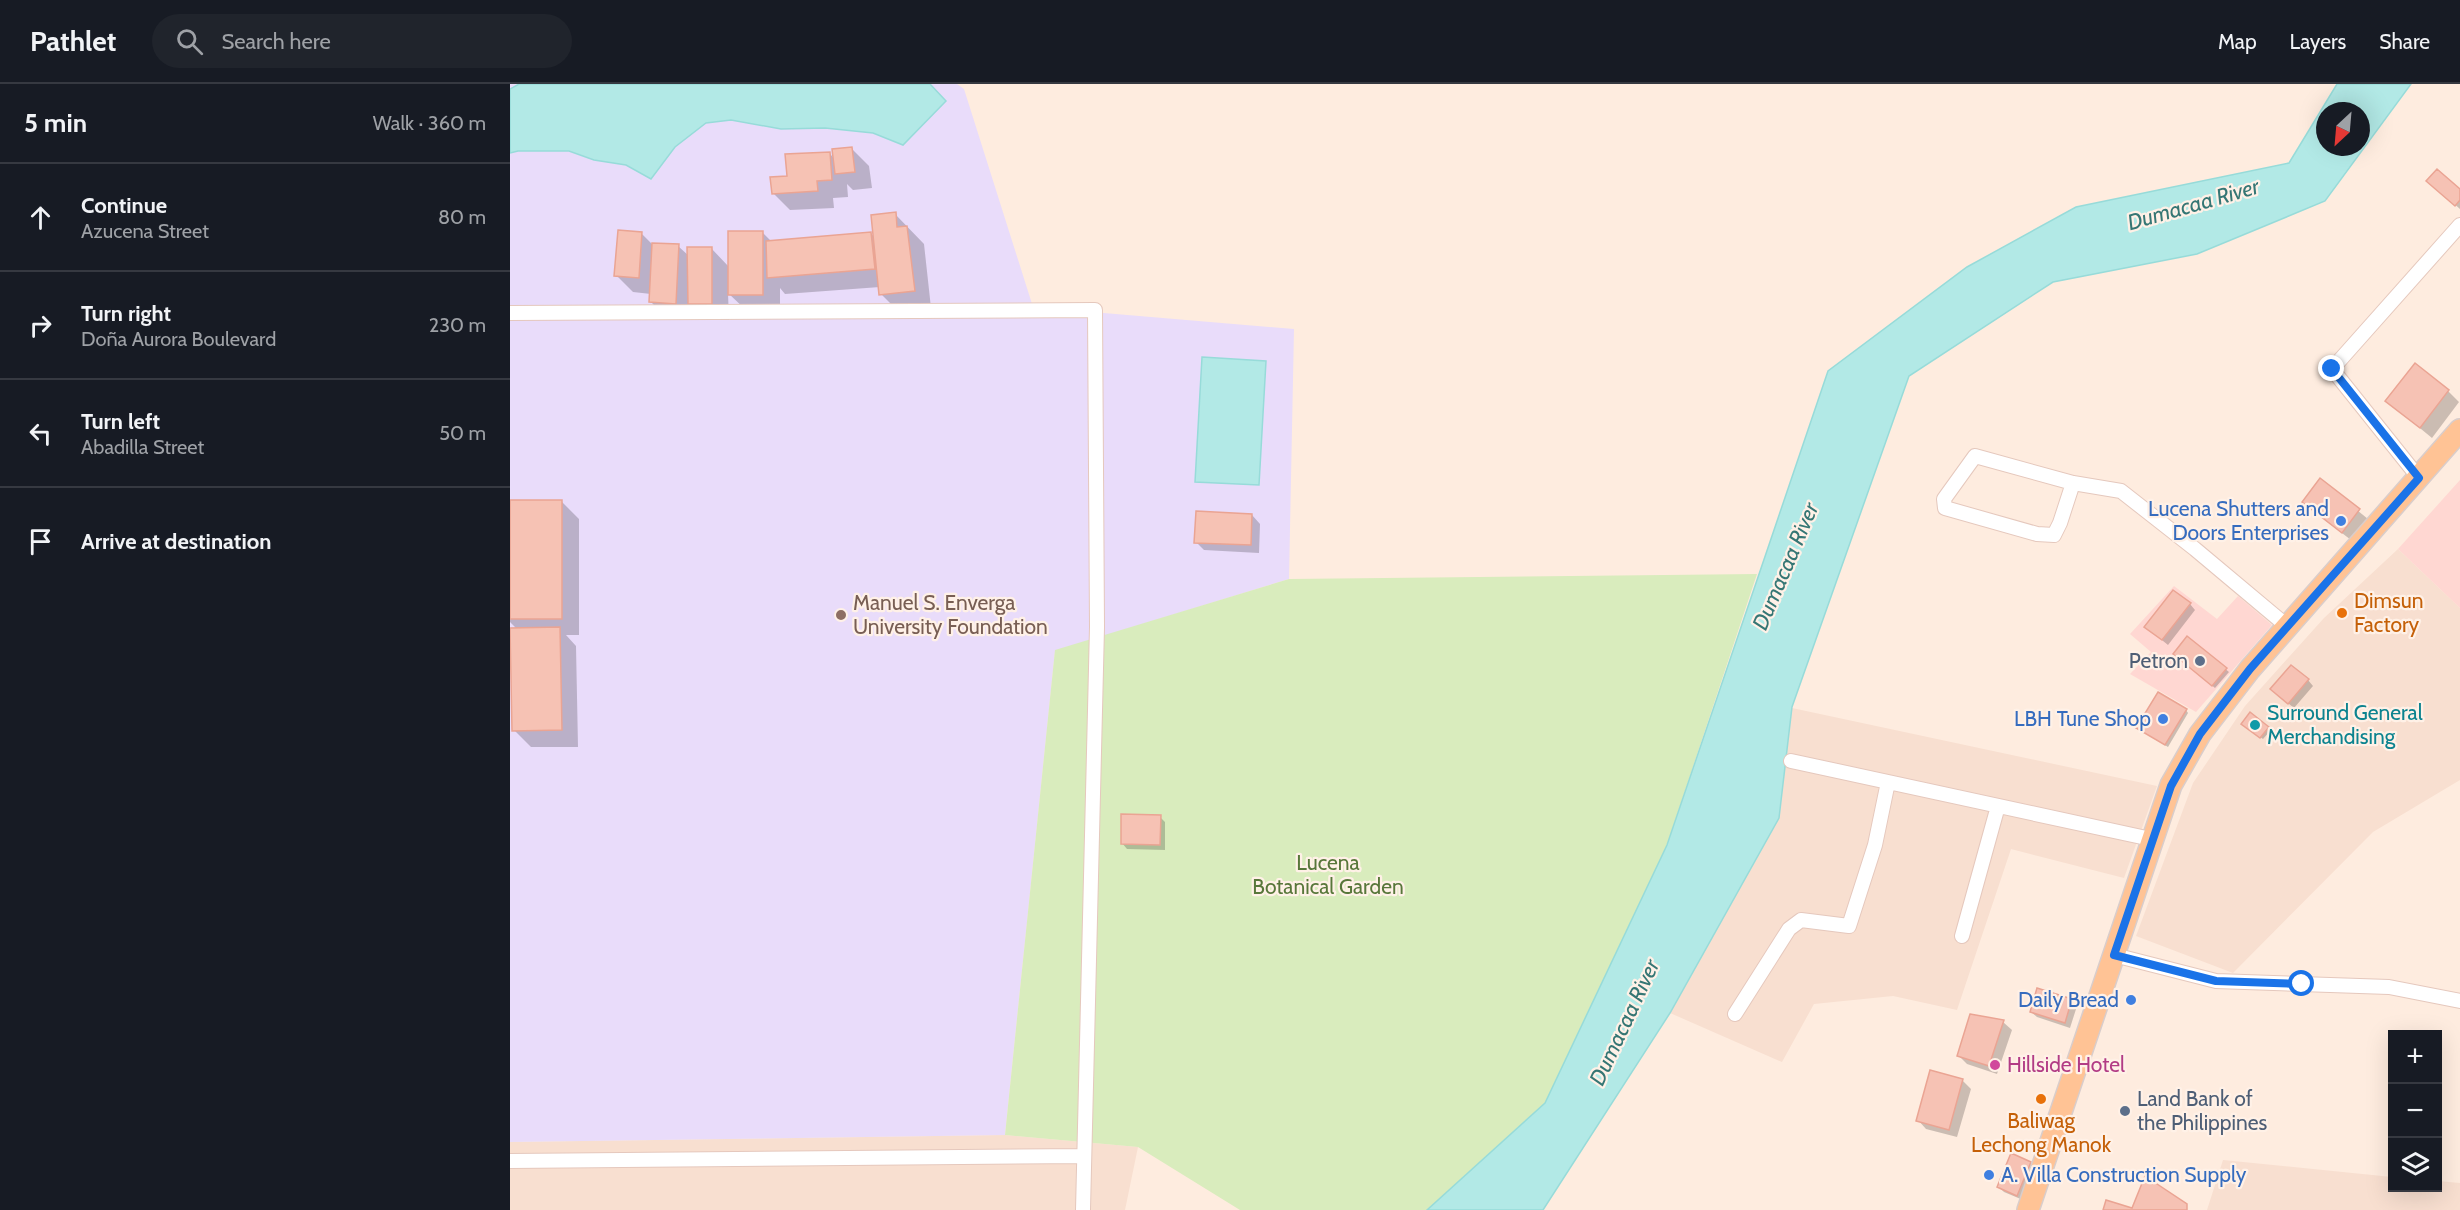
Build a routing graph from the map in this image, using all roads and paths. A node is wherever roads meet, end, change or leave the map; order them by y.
1 (2460, 225) edge
2 (510, 313) edge
3 (2460, 430) edge
4 (2419, 478) junction
5 (2073, 483) junction
6 (2288, 627) junction
7 (1791, 761) dead end
8 (1888, 782) junction
9 (1998, 806) junction
10 (2151, 839) junction
11 (1962, 936) dead end
12 (2114, 955) junction
13 (2460, 1001) edge
14 (1735, 1014) dead end
15 (1084, 1156) junction
16 (510, 1161) edge
17 (1083, 1210) edge
18 (2028, 1210) edge

1 - 4 street
2 - 15 street
3 - 4 main road
4 - 6 main road
5 - 5 street
5 - 6 street
6 - 10 main road
7 - 8 street
8 - 9 street
8 - 14 street
9 - 10 street
9 - 11 street
10 - 12 main road
12 - 13 street
12 - 18 main road
15 - 16 street
15 - 17 street

